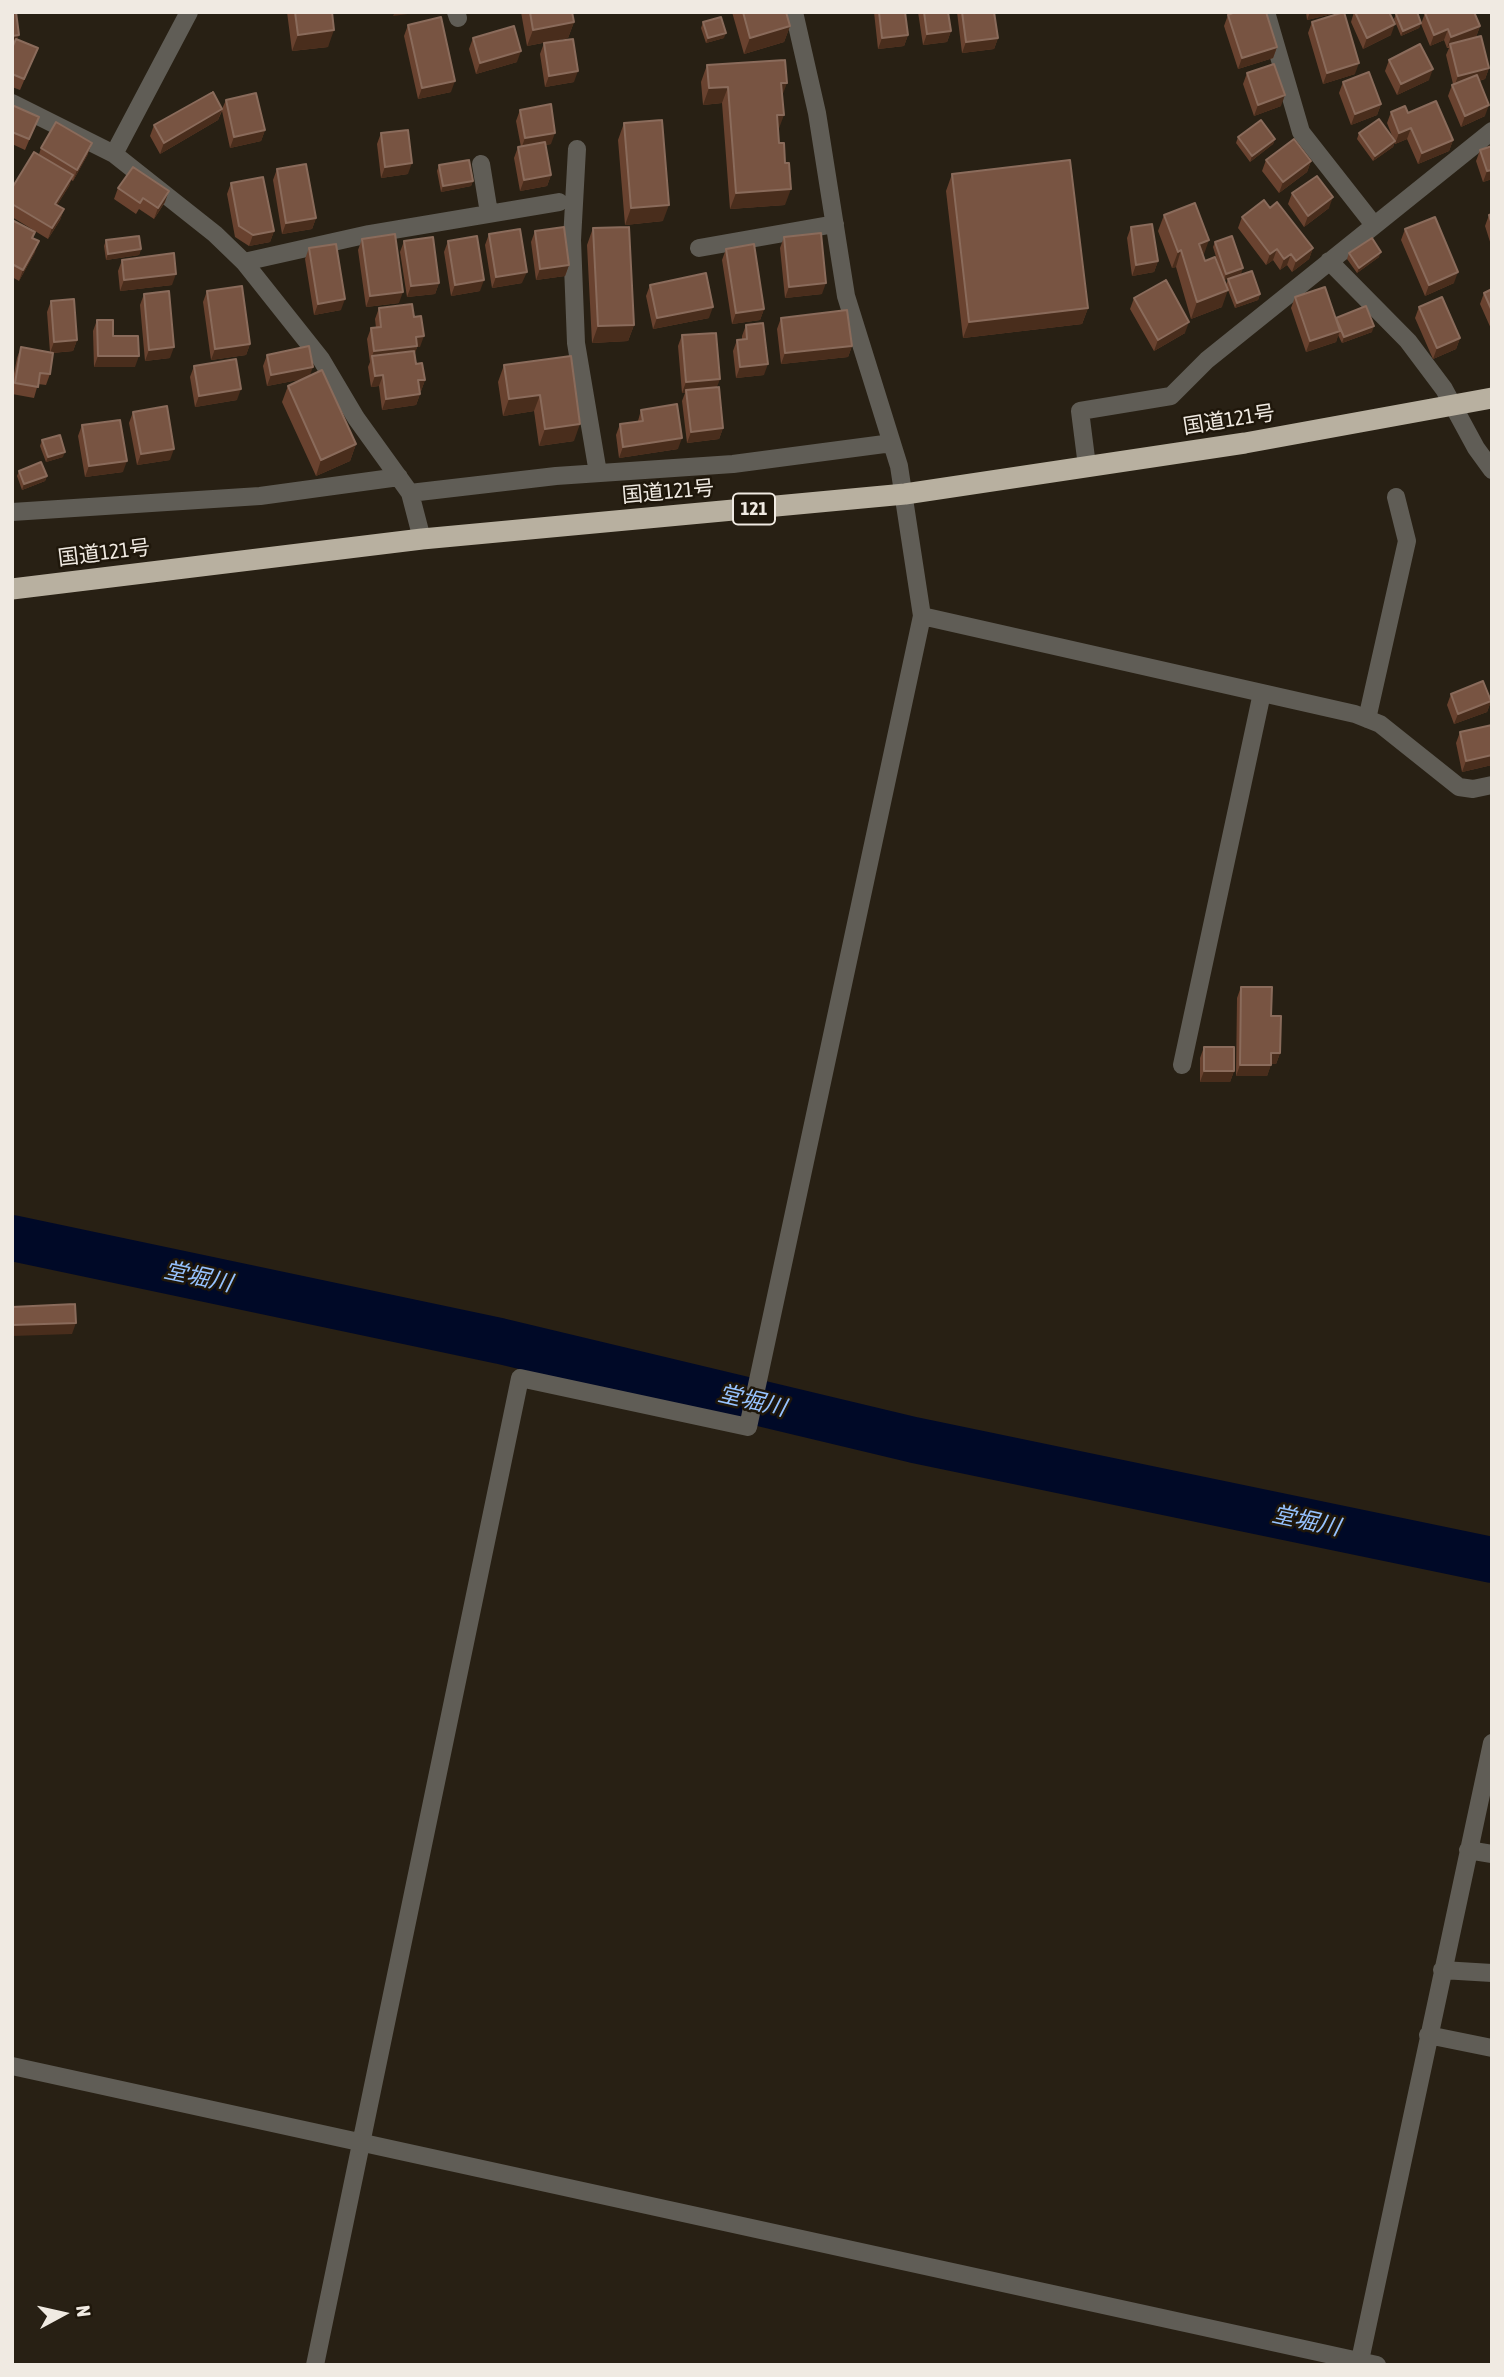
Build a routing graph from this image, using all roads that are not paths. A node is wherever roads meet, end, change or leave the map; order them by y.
1 (190, 12) edge
2 (794, 12) edge
3 (1266, 12) edge
4 (12, 103) edge
5 (1492, 131) edge
6 (577, 149) dead end
7 (114, 154) junction
8 (481, 164) dead end
9 (559, 202) dead end
10 (489, 213) junction
11 (835, 224) junction
12 (1374, 225) junction
13 (699, 248) dead end
14 (1329, 261) junction
15 (244, 262) junction
16 (1492, 398) edge
17 (1454, 405) junction
18 (892, 443) junction
19 (1087, 466) junction
20 (1492, 470) edge
21 (598, 473) junction
22 (399, 477) junction
23 (410, 493) junction
24 (905, 494) junction
25 (1396, 497) dead end
26 (12, 512) edge
27 (422, 539) junction
28 (12, 589) edge
29 (922, 616) junction
30 (1262, 693) junction
31 (1367, 719) junction
32 (1492, 785) edge
33 (1182, 1065) dead end
34 (1492, 1743) edge
35 (1468, 1850) junction
36 (1492, 1854) edge
37 (1443, 1970) junction
38 (1492, 1973) edge
39 (1428, 2035) junction
40 (1492, 2048) edge
41 (12, 2066) edge
42 (363, 2144) junction
43 (1365, 2364) edge
44 (315, 2365) edge

1 - 7 street
2 - 11 street
3 - 12 street
4 - 7 street
5 - 12 street
6 - 21 street
7 - 15 street
8 - 10 street
9 - 10 street
10 - 15 street
11 - 13 street
11 - 18 street
12 - 14 street
14 - 17 street
14 - 19 street
15 - 22 street
16 - 17 highway, 国道121号 / 121
17 - 19 highway, 国道121号 / 121
17 - 20 street
18 - 21 street
18 - 24 street
19 - 24 highway, 国道121号 / 121
21 - 23 street
22 - 23 street
22 - 26 street
23 - 27 street
24 - 27 highway, 国道121号 / 121
24 - 29 street
25 - 31 street
27 - 28 highway, 国道121号 / 121
29 - 30 street
29 - 42 street
30 - 31 street
30 - 33 street
31 - 32 street
34 - 35 street
35 - 36 street
35 - 37 street
37 - 38 street
37 - 39 street
39 - 40 street
39 - 43 street
41 - 42 street
42 - 43 street
42 - 44 street

